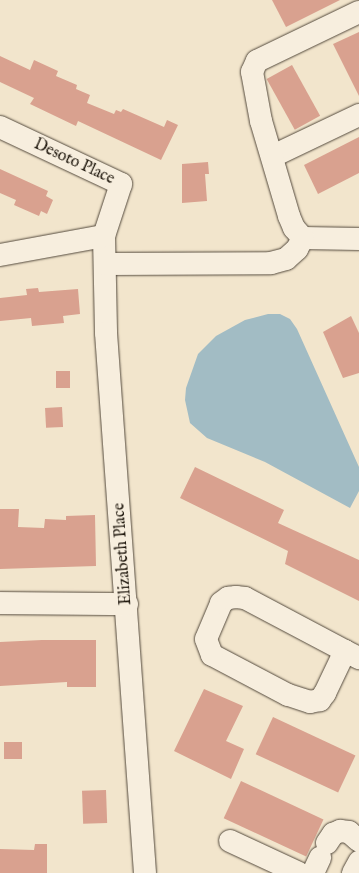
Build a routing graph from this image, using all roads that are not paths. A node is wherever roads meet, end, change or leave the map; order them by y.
1 (359, 12) edge
2 (359, 115) edge
3 (0, 128) edge
4 (273, 156) junction
5 (104, 236) junction
6 (302, 238) junction
7 (359, 239) edge
8 (0, 255) edge
9 (106, 264) junction
10 (0, 603) edge
11 (126, 604) junction
12 (352, 655) edge
13 (358, 835) edge
14 (230, 841) dead end
15 (320, 858) edge
16 (359, 862) edge
17 (145, 873) edge
18 (299, 873) edge
19 (353, 873) edge

1 - 4 street
2 - 4 street
3 - 5 street, Desoto Place
4 - 6 street
5 - 8 street
5 - 9 street, Elizabeth Place
6 - 7 street
6 - 9 street
9 - 11 street, Elizabeth Place
10 - 11 street
11 - 17 street, Elizabeth Place
12 - 12 street
13 - 15 street
14 - 18 street
16 - 19 street

